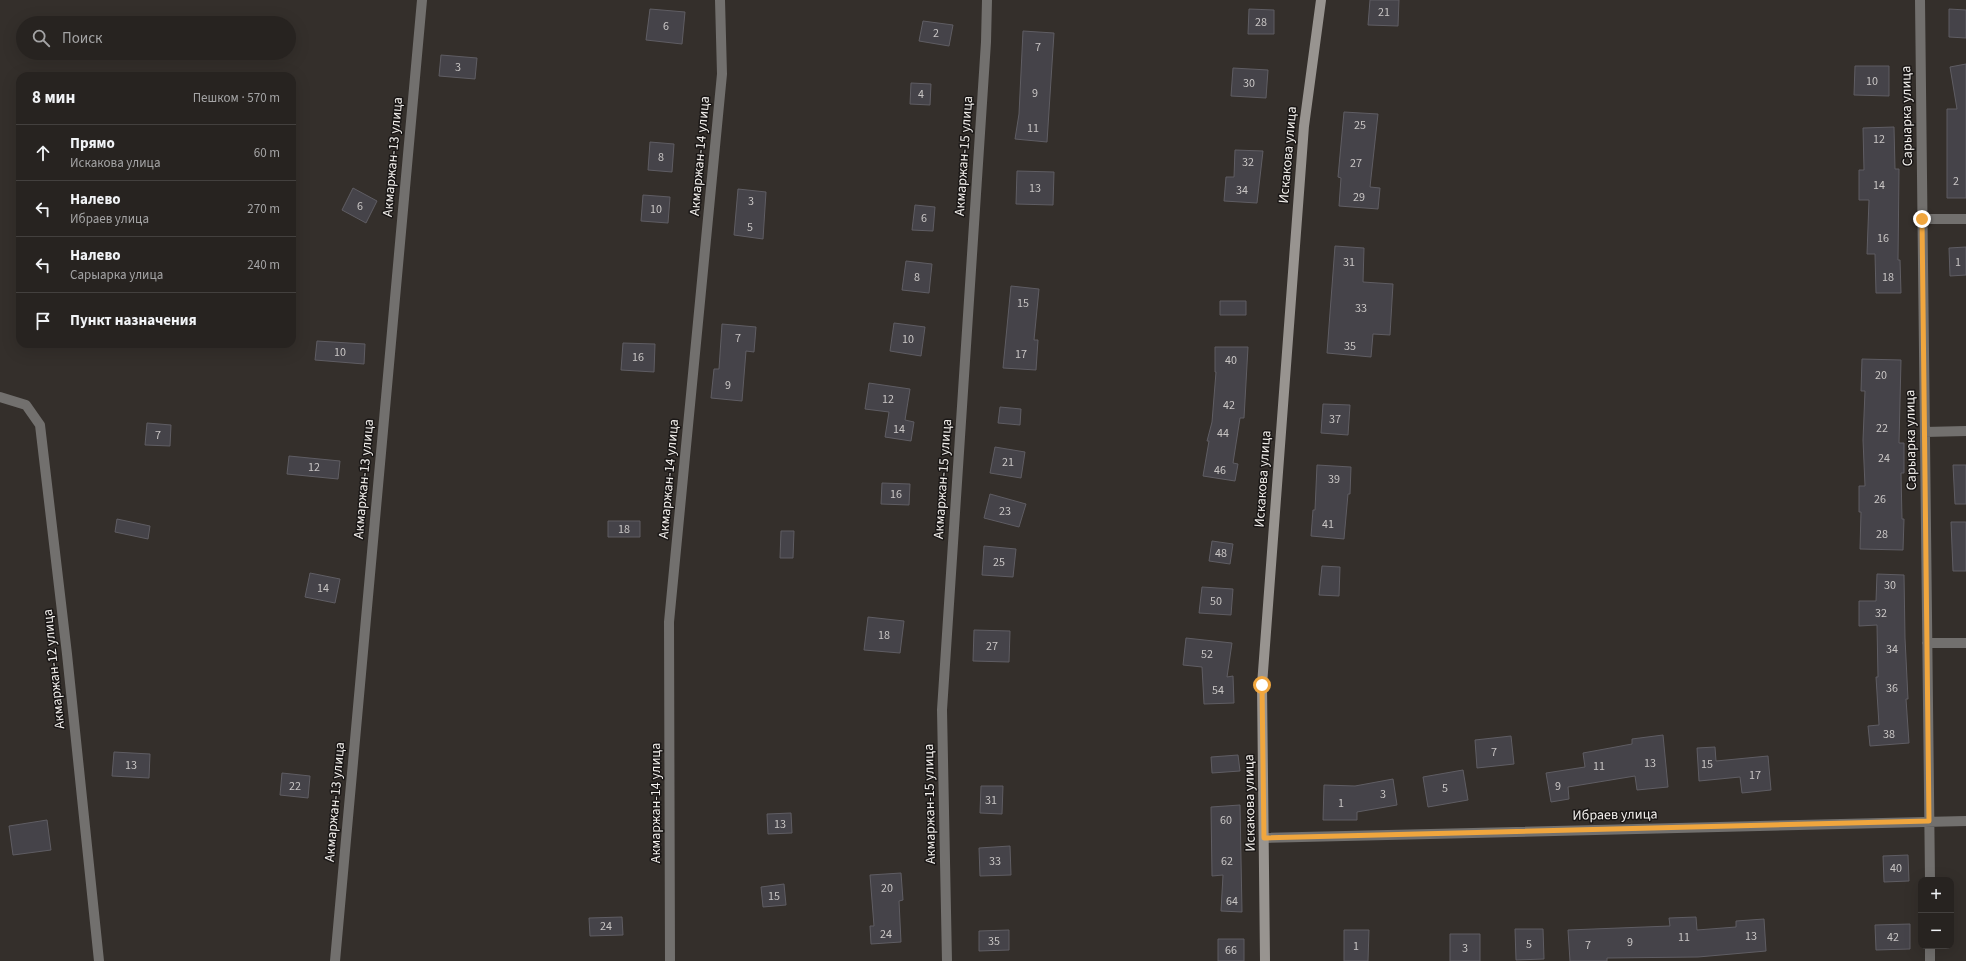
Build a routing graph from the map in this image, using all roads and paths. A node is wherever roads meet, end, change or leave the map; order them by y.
1 (422, 0) edge
2 (720, 0) edge
3 (987, 0) edge
4 (1321, 0) edge
5 (1920, 0) edge
6 (1922, 219) junction
7 (1966, 219) edge
8 (0, 397) edge
9 (1966, 431) edge
10 (1925, 432) junction
11 (1927, 643) junction
12 (1966, 643) edge
13 (1929, 821) junction
14 (1966, 821) edge
15 (1264, 838) junction
16 (1930, 877) edge
17 (1930, 949) edge
18 (99, 961) edge
19 (335, 961) edge
20 (670, 961) edge
21 (948, 961) edge
22 (1265, 961) edge
23 (1930, 961) edge

1 - 19 street, Акмаржан-13 улица
2 - 20 street, Акмаржан-14 улица
3 - 21 street, Акмаржан-15 улица
4 - 15 street, Искакова улица
5 - 6 street, Сарыарка улица
6 - 7 street
6 - 10 street, Сарыарка улица
8 - 18 street, Акмаржан-12 улица
9 - 10 street
10 - 11 street, Сарыарка улица
11 - 12 street
11 - 13 street, Сарыарка улица
13 - 14 street, Ибраев улица
13 - 15 street, Ибраев улица
13 - 16 street, Сарыарка улица
15 - 22 street, Искакова улица
17 - 23 street

